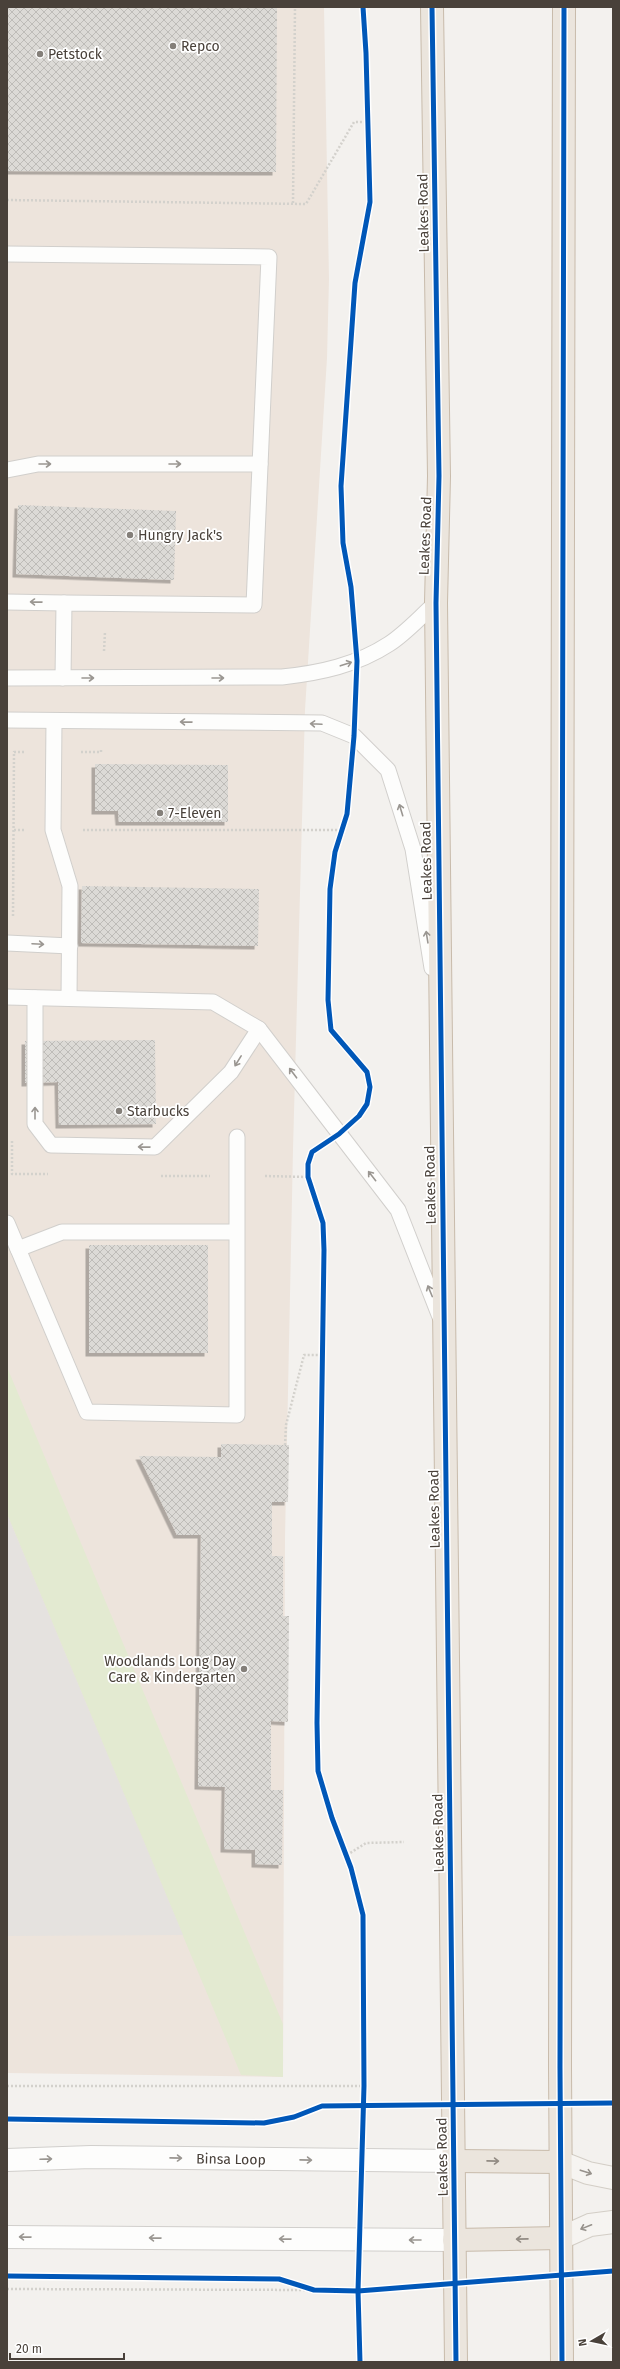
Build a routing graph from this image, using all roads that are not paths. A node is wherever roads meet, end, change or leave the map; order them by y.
1 (432, 7) edge
2 (564, 7) edge
3 (7, 254) edge
4 (260, 464) junction
5 (8, 468) edge
6 (7, 602) edge
7 (64, 603) junction
8 (436, 603) junction
9 (7, 678) edge
10 (63, 678) junction
11 (7, 720) edge
12 (54, 721) junction
13 (7, 942) edge
14 (70, 946) junction
15 (7, 997) edge
16 (35, 998) junction
17 (69, 998) junction
18 (440, 1017) junction
19 (259, 1028) junction
20 (237, 1138) dead end
21 (7, 1223) edge
22 (236, 1232) junction
23 (18, 1249) junction
24 (444, 1327) junction
25 (7, 2160) edge
26 (454, 2161) junction
27 (560, 2162) junction
28 (613, 2178) edge
29 (613, 2222) edge
30 (7, 2237) edge
31 (561, 2238) junction
32 (454, 2240) junction
33 (456, 2362) edge
34 (562, 2362) edge

1 - 8 highway, Leakes Road
2 - 27 highway
3 - 4 lane
5 -> 4 lane
4 - 7 lane
7 -> 6 lane
7 - 10 lane
10 -> 8 lane
8 - 18 highway, Leakes Road
9 - 10 lane
11 - 12 lane
12 - 14 lane
18 -> 12 lane
13 -> 14 lane
14 - 17 lane
15 - 16 lane
16 - 17 lane
19 -> 16 lane
17 - 19 lane
18 - 24 highway, Leakes Road
24 -> 19 lane
20 - 22 lane
21 - 23 lane
22 - 23 lane
22 - 23 lane
24 - 26 highway, Leakes Road
25 -> 26 street, Binsa Loop
26 -> 27 highway
26 - 32 highway, Leakes Road
27 -> 28 street
27 - 31 highway
29 -> 31 street
32 -> 30 street
31 -> 32 highway
31 - 34 highway
32 - 33 highway, Leakes Road

